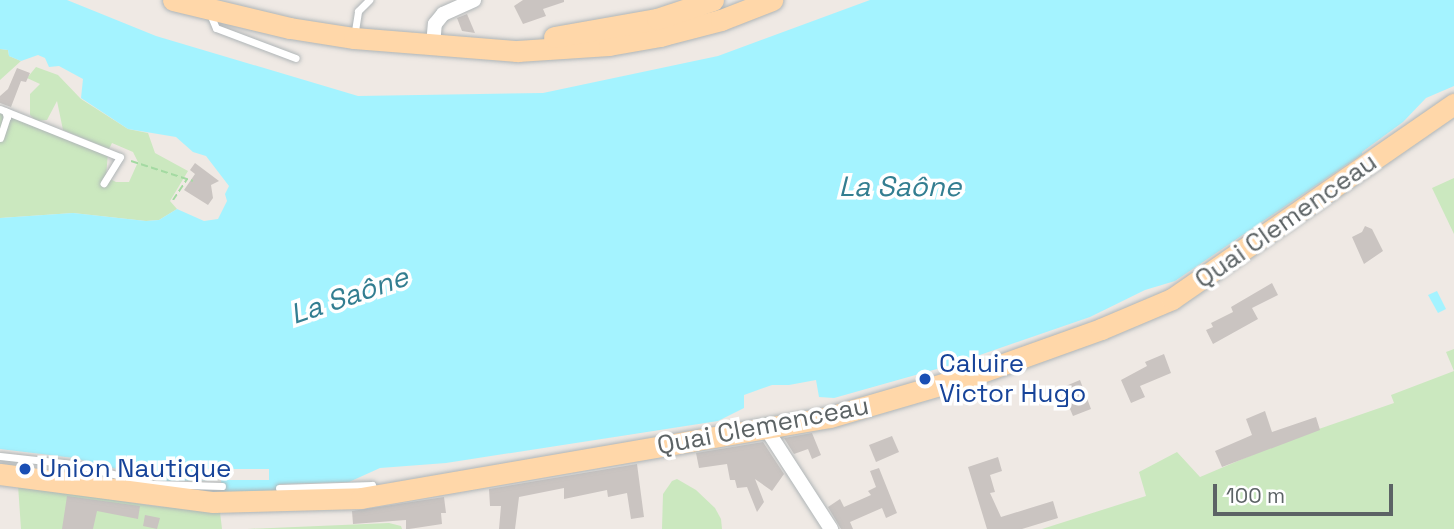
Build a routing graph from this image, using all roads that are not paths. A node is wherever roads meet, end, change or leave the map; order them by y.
1 (173, 0) edge
2 (369, 0) edge
3 (474, 0) edge
4 (713, 0) edge
5 (772, 0) edge
6 (208, 10) junction
7 (354, 38) junction
8 (433, 45) junction
9 (461, 45) junction
10 (296, 58) dead end
11 (1454, 104) edge
12 (2, 110) edge
13 (0, 138) edge
14 (104, 183) dead end
15 (767, 430) junction
16 (0, 456) edge
17 (0, 474) edge
18 (222, 486) dead end
19 (279, 488) dead end
20 (152, 489) junction
21 (377, 497) junction
22 (831, 529) edge

1 - 6 main road
2 - 7 lane
3 - 8 street
4 - 9 main road
5 - 9 main road
6 - 7 main road
6 - 10 lane
7 - 8 main road
8 - 9 main road
11 - 15 main road, Quai Clemenceau
12 - 13 lane
12 - 14 lane
15 - 21 main road, Quai Clemenceau
15 - 22 street
16 - 20 lane
17 - 20 main road, Quai Clemenceau
18 - 20 lane
19 - 21 lane
20 - 21 main road, Quai Clemenceau

